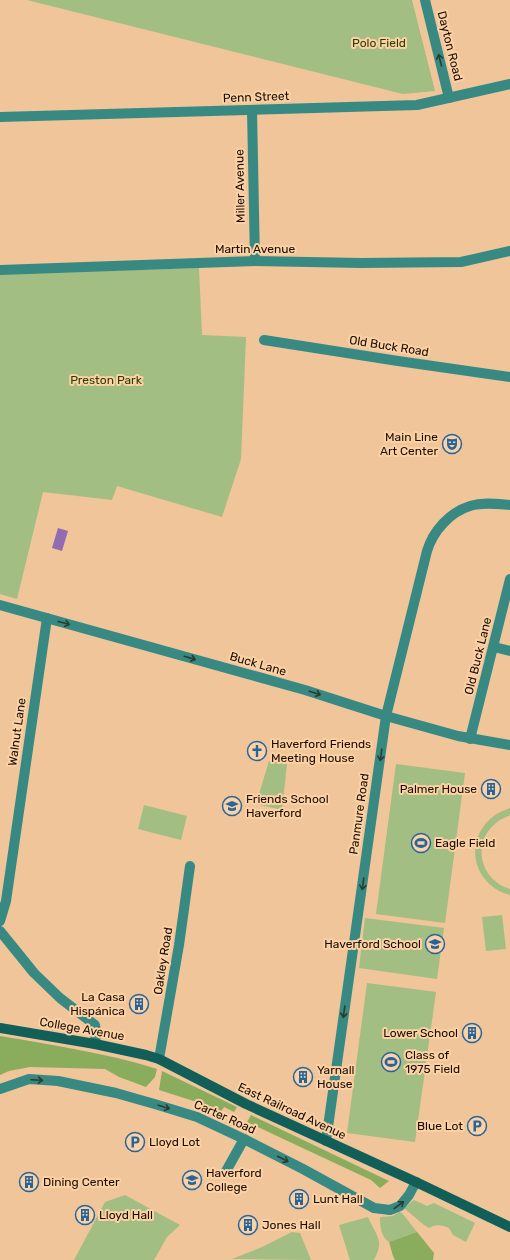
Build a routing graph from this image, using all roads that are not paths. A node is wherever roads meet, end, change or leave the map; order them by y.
1 (426, 0) edge
2 (510, 84) edge
3 (449, 98) junction
4 (252, 110) junction
5 (0, 117) edge
6 (510, 251) edge
7 (255, 261) junction
8 (0, 270) edge
9 (264, 340) dead end
10 (510, 376) edge
11 (510, 504) edge
12 (510, 579) edge
13 (0, 605) edge
14 (47, 618) junction
15 (494, 648) junction
16 (510, 651) edge
17 (386, 716) junction
18 (470, 739) junction
19 (510, 745) edge
20 (190, 866) dead end
21 (0, 921) edge
22 (0, 931) edge
23 (0, 1028) edge
24 (95, 1044) junction
25 (159, 1060) junction
26 (0, 1089) edge
27 (244, 1139) junction
28 (326, 1141) junction
29 (225, 1173) dead end
30 (416, 1182) junction
31 (510, 1227) edge

3 -> 1 street, Dayton Road
2 - 3 street, Penn Street
3 - 4 street, Penn Street
4 - 5 street, Penn Street
4 - 7 street, Miller Avenue
6 - 7 street, Martin Avenue
7 - 8 street, Martin Avenue
9 - 10 street, Old Buck Road
11 - 17 street, Panmure Road
12 - 15 street, Old Buck Lane
13 - 14 street, Buck Lane
14 -> 17 street, Buck Lane
14 - 21 street, Walnut Lane
15 - 16 street
15 - 18 street, Old Buck Lane
17 - 18 street, Buck Lane
17 -> 28 street, Panmure Road
18 - 19 street, Buck Lane
20 - 25 street, Oakley Road
22 - 24 street
23 - 24 street, College Avenue
24 - 25 street, College Avenue
25 - 28 street, East Railroad Avenue
26 -> 27 street, Carter Road
27 - 29 street
27 -> 30 street, Carter Road
28 - 30 street, East Railroad Avenue
30 - 31 street, East Railroad Avenue

